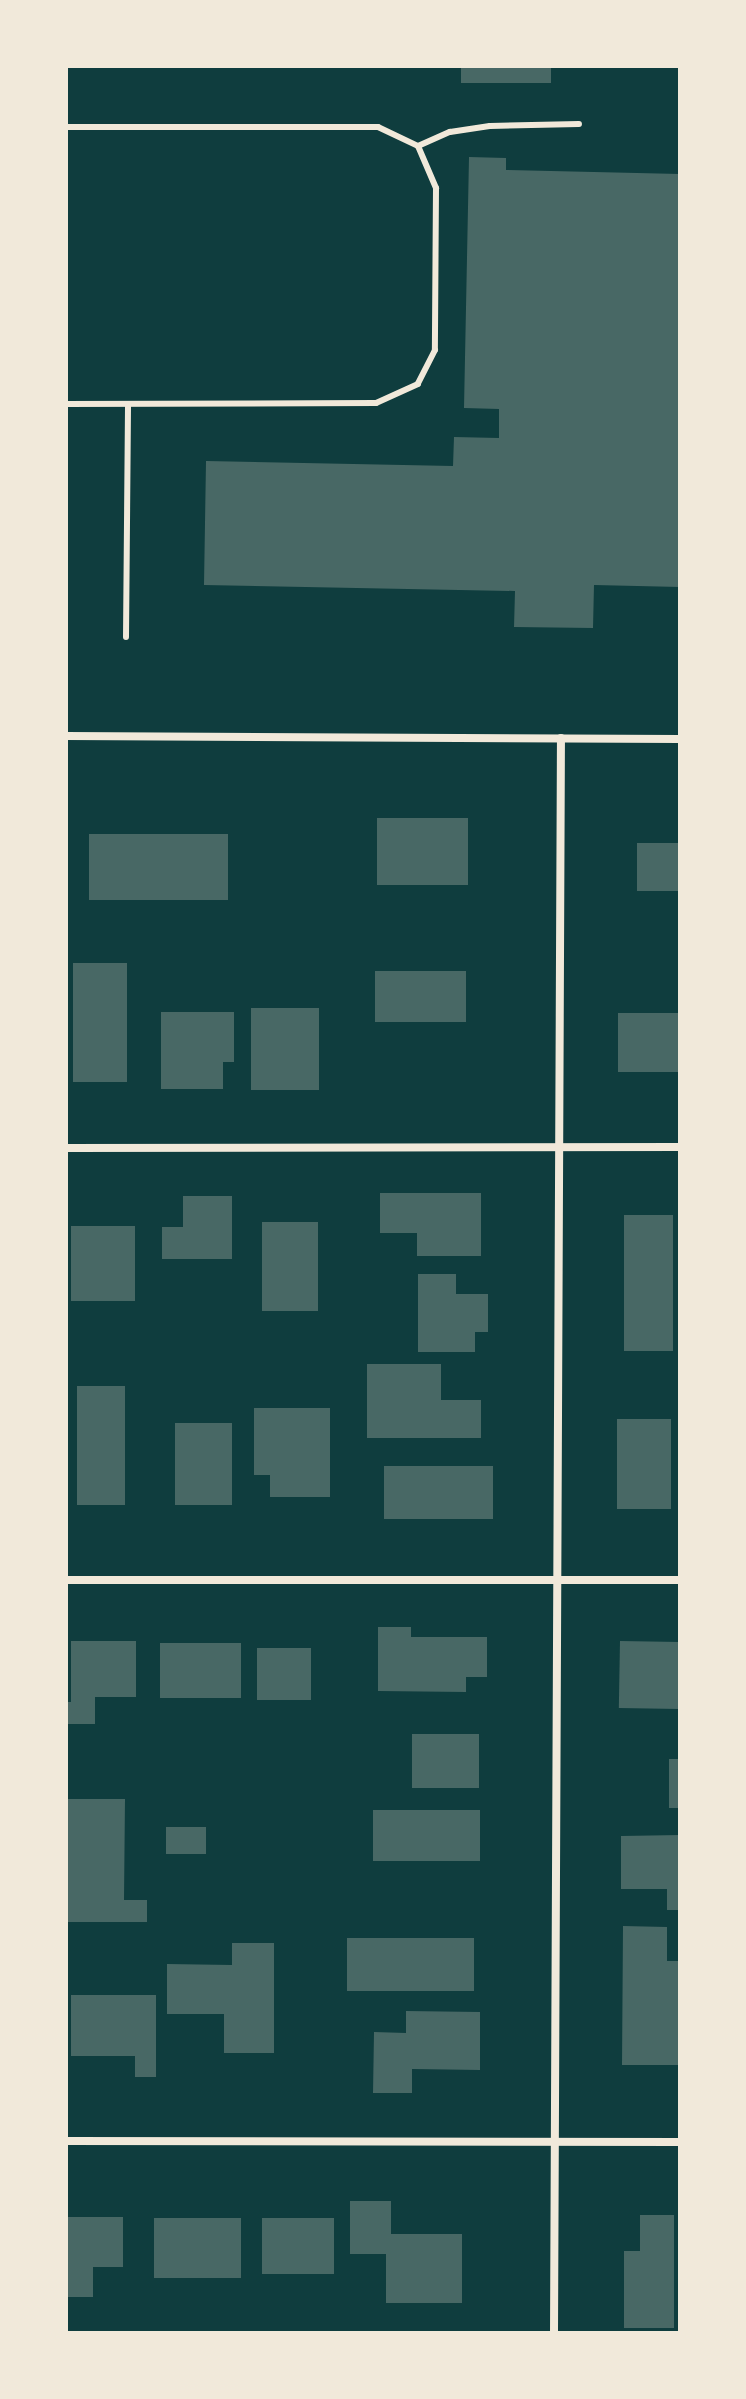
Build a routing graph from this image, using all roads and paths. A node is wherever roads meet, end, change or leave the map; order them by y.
1 (579, 124) dead end
2 (66, 127) edge
3 (418, 146) junction
4 (66, 404) edge
5 (128, 404) junction
6 (126, 637) dead end
7 (66, 736) edge
8 (561, 738) junction
9 (680, 739) edge
10 (559, 1147) junction
11 (680, 1147) edge
12 (66, 1148) edge
13 (66, 1580) edge
14 (557, 1580) junction
15 (680, 1580) edge
16 (66, 2141) edge
17 (555, 2141) junction
18 (680, 2142) edge
19 (554, 2333) edge

1 - 3 lane
2 - 3 lane
3 - 5 lane
4 - 5 lane
5 - 6 lane
7 - 8 street
8 - 9 street
8 - 10 street
10 - 11 street
10 - 12 street
10 - 14 street
13 - 14 street
14 - 15 street
14 - 17 street
16 - 17 street
17 - 18 street
17 - 19 street

